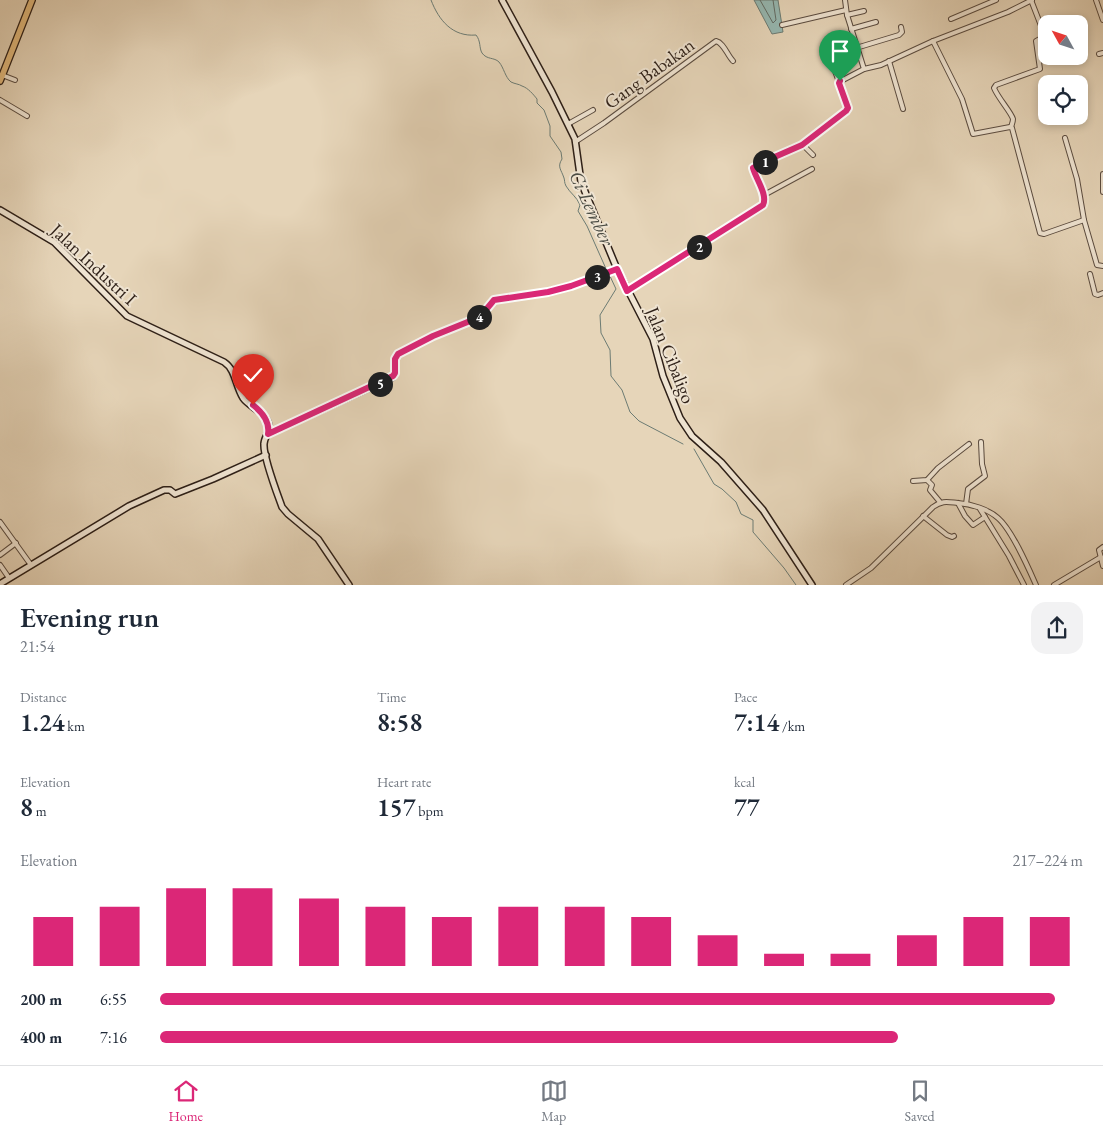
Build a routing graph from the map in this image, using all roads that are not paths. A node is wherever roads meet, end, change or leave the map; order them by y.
1 (32, 0) edge
2 (502, 0) edge
3 (845, 0) edge
4 (996, 0) edge
5 (1031, 0) edge
6 (1096, 0) edge
7 (864, 11) dead end
8 (847, 13) junction
9 (951, 19) dead end
10 (1103, 20) edge
11 (876, 22) dead end
12 (782, 25) dead end
13 (901, 27) dead end
14 (851, 28) junction
15 (933, 41) junction
16 (856, 48) junction
17 (733, 61) dead end
18 (889, 62) junction
19 (832, 63) dead end
20 (864, 69) junction
21 (1, 78) edge
22 (15, 80) dead end
23 (839, 82) junction
24 (0, 101) edge
25 (903, 109) dead end
26 (593, 110) dead end
27 (27, 116) dead end
28 (568, 124) junction
29 (1011, 127) junction
30 (1065, 138) dead end
31 (575, 142) junction
32 (802, 145) junction
33 (813, 155) dead end
34 (812, 170) dead end
35 (1103, 174) edge
36 (1103, 192) edge
37 (764, 195) junction
38 (0, 210) edge
39 (1084, 220) junction
40 (1103, 266) edge
41 (617, 269) junction
42 (1090, 274) dead end
43 (627, 291) junction
44 (1103, 293) edge
45 (268, 434) junction
46 (981, 442) dead end
47 (969, 444) dead end
48 (266, 455) junction
49 (927, 480) junction
50 (913, 481) dead end
51 (940, 502) junction
52 (958, 503) junction
53 (966, 504) junction
54 (978, 508) junction
55 (992, 514) junction
56 (923, 516) junction
57 (986, 519) junction
58 (0, 522) edge
59 (5, 528) junction
60 (0, 532) edge
61 (954, 536) dead end
62 (16, 543) junction
63 (1103, 547) edge
64 (0, 555) edge
65 (1101, 556) junction
66 (0, 565) edge
67 (30, 565) junction
68 (1103, 566) edge
69 (9, 578) junction
70 (0, 584) edge
71 (1056, 584) edge
72 (349, 585) edge
73 (812, 585) edge
74 (846, 585) edge
75 (1024, 585) edge
76 (1036, 585) edge

1 - 21 main road
2 - 28 main road, Jalan Cibaligo
3 - 8 street
4 - 9 street
5 - 15 street
5 - 29 street
6 - 10 street
7 - 8 street
8 - 12 street
8 - 14 street
11 - 14 street
13 - 16 street
14 - 16 street
15 - 18 street
15 - 29 street
16 - 20 street
17 - 31 street, Gang Babakan
18 - 20 street
18 - 25 street
19 - 23 street
20 - 23 street
21 - 22 street
23 - 32 street
24 - 27 street
26 - 28 street
28 - 31 main road, Jalan Cibaligo
29 - 39 street
30 - 39 street
31 - 41 main road, Jalan Cibaligo
32 - 33 street
32 - 37 street
34 - 37 street
35 - 36 street
37 - 43 street
38 - 45 main road, Jalan Industri I
39 - 40 street
41 - 43 main road, Jalan Cibaligo
41 - 45 main road
42 - 44 street
43 - 73 main road, Jalan Cibaligo
45 - 48 main road
46 - 53 street
47 - 49 street
48 - 67 main road
48 - 72 main road
49 - 50 street
49 - 51 street
51 - 52 street
51 - 56 street
52 - 53 street
52 - 57 street
53 - 54 street
54 - 55 street
54 - 57 street
55 - 57 street
55 - 76 street
56 - 61 street
56 - 74 street
57 - 75 street
58 - 59 street
59 - 60 street
59 - 62 street
62 - 64 street
62 - 67 street
63 - 65 street
65 - 68 street
65 - 71 street
66 - 69 street
67 - 69 main road
69 - 70 main road

